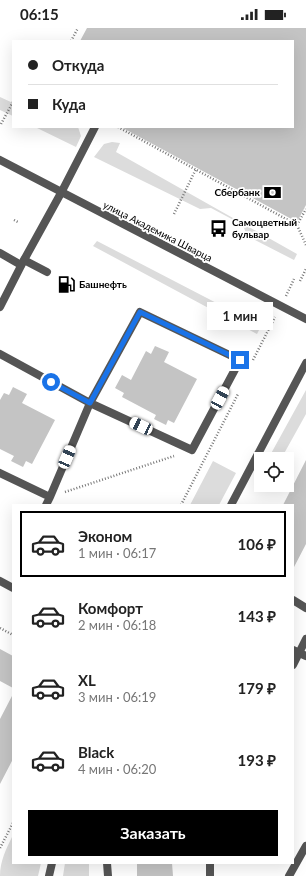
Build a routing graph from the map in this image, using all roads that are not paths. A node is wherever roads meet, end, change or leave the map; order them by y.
1 (95, 128) edge
2 (0, 160) edge
3 (61, 193) junction
4 (0, 254) edge
5 (22, 262) junction
6 (47, 272) dead end
7 (0, 307) edge
8 (306, 319) edge
9 (0, 354) edge
10 (306, 363) edge
11 (90, 403) junction
12 (0, 473) edge
13 (50, 497) junction
14 (46, 504) edge
15 (232, 504) edge
16 (0, 580) edge
17 (12, 587) edge
18 (294, 601) edge
19 (306, 608) edge
20 (306, 639) edge
21 (299, 653) edge
22 (294, 663) edge
23 (306, 846) edge
24 (52, 864) edge
25 (108, 864) edge
26 (210, 864) edge
27 (49, 876) edge
28 (108, 876) edge
29 (210, 876) edge
30 (289, 876) edge

1 - 3 street
2 - 3 street, улица Академика Шварца
3 - 5 street
3 - 8 street, улица Академика Шварца
4 - 5 street
5 - 6 street
5 - 7 street
9 - 11 street
10 - 15 street
11 - 11 street
11 - 13 street
12 - 13 street
13 - 14 street
16 - 17 street
18 - 19 street
20 - 21 street
21 - 22 street
23 - 30 street
24 - 27 street
25 - 28 street
26 - 29 street

